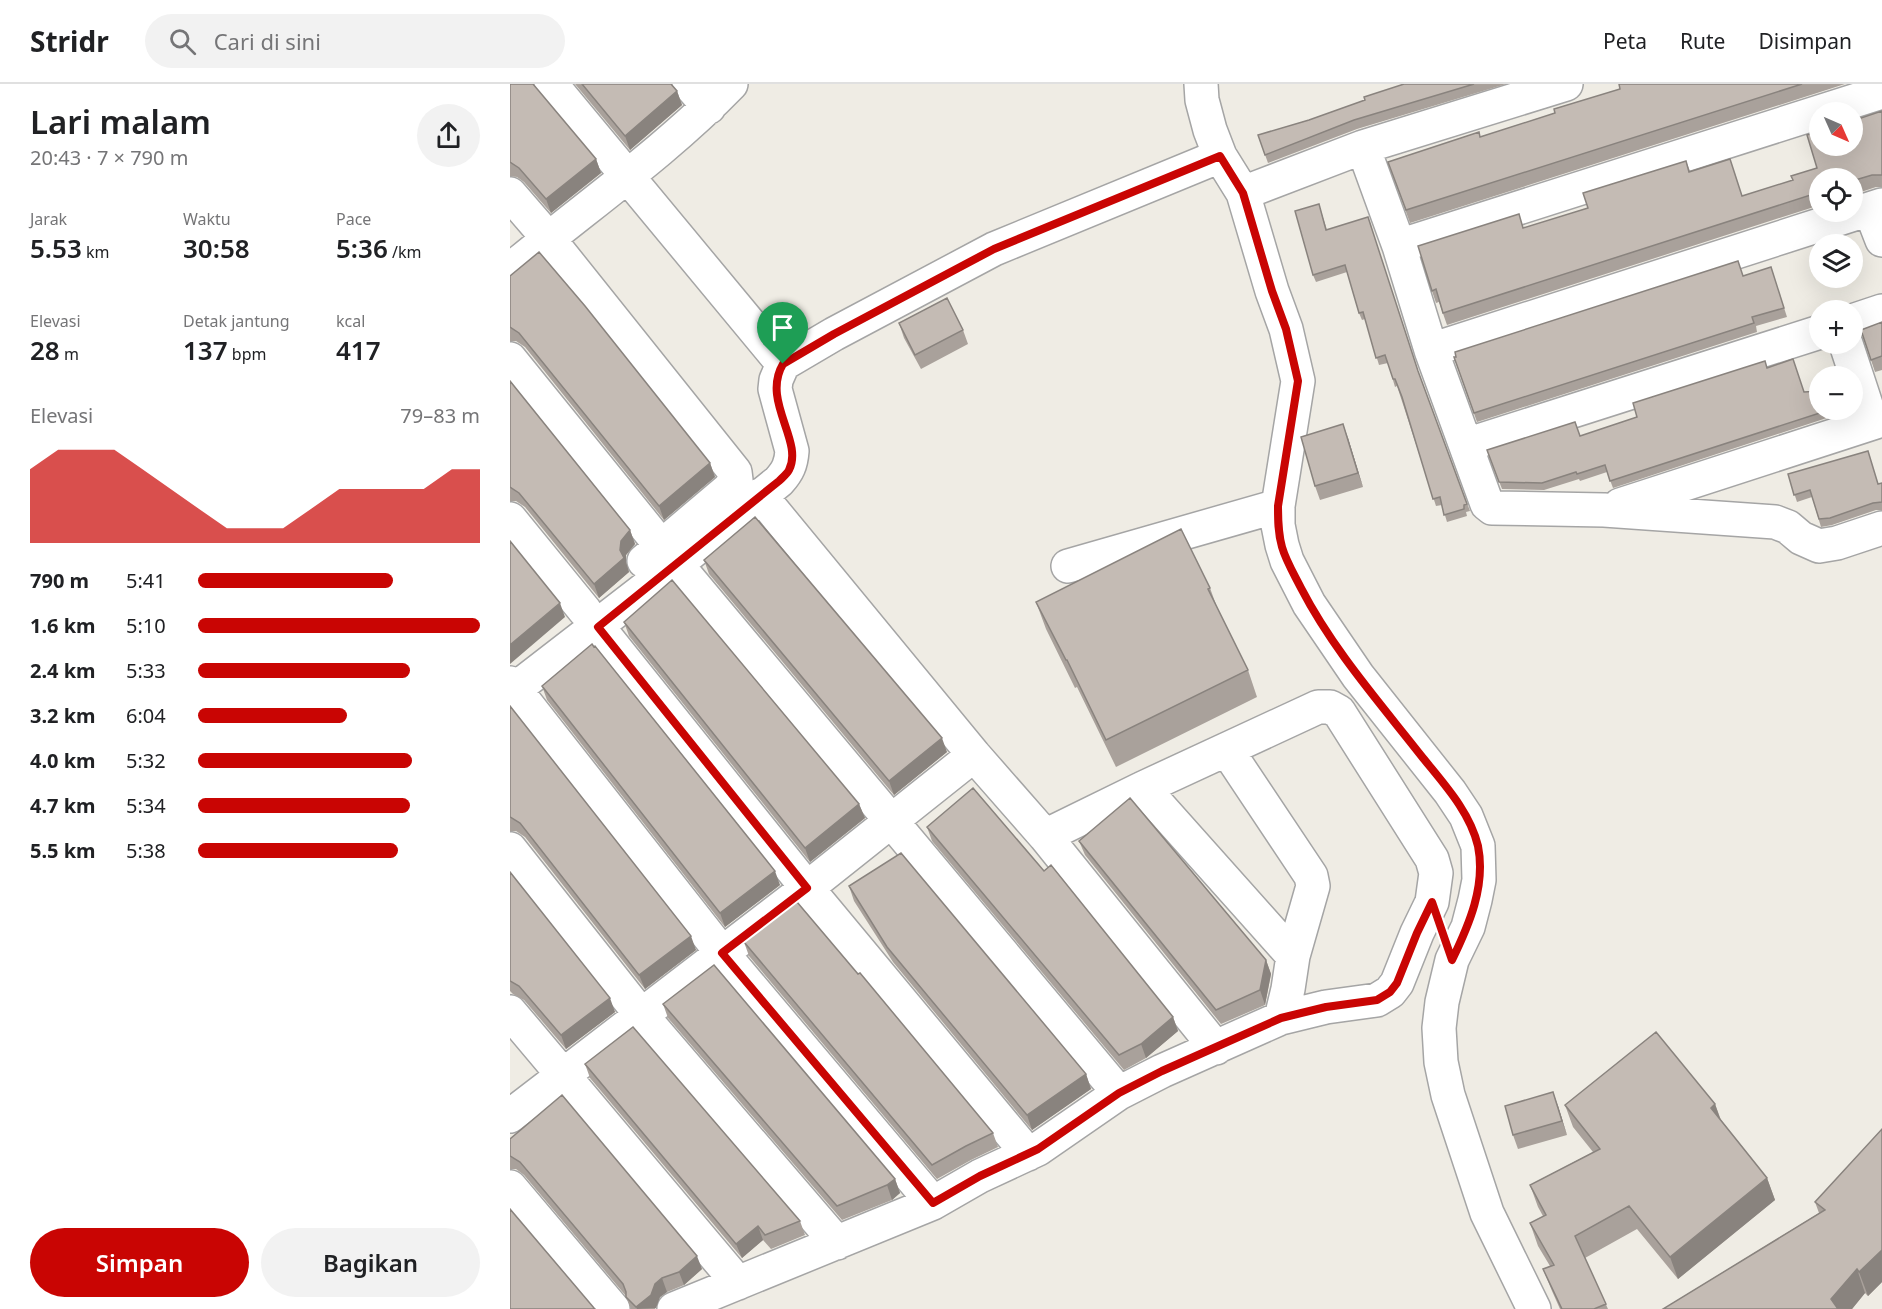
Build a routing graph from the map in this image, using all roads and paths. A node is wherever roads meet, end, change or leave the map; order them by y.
1 (551, 84) edge
2 (731, 84) edge
3 (1201, 84) edge
4 (1566, 84) edge
5 (1882, 92) edge
6 (699, 96) edge
7 (1364, 147) junction
8 (1220, 156) junction
9 (629, 176) junction
10 (1243, 193) junction
11 (510, 194) edge
12 (1876, 207) edge
13 (548, 238) junction
14 (1882, 240) edge
15 (1399, 246) junction
16 (510, 270) edge
17 (1882, 311) edge
18 (1863, 317) edge
19 (1809, 336) edge
20 (1431, 350) junction
21 (1850, 354) edge
22 (510, 358) edge
23 (783, 364) junction
24 (1877, 421) edge
25 (1466, 445) junction
26 (760, 495) junction
27 (1278, 506) junction
28 (1604, 510) junction
29 (510, 519) edge
30 (1882, 528) edge
31 (669, 555) junction
32 (1068, 566) dead end
33 (591, 619) junction
34 (511, 683) edge
35 (1227, 750) junction
36 (974, 755) junction
37 (1143, 788) junction
38 (892, 820) junction
39 (1046, 836) junction
40 (510, 849) edge
41 (807, 888) junction
42 (1432, 902) junction
43 (722, 953) junction
44 (1293, 956) junction
45 (1452, 960) junction
46 (510, 1012) edge
47 (642, 1016) junction
48 (1281, 1018) junction
49 (1216, 1048) junction
50 (563, 1076) junction
51 (1119, 1093) junction
52 (510, 1116) edge
53 (1028, 1154) junction
54 (510, 1187) edge
55 (933, 1203) junction
56 (837, 1243) junction
57 (738, 1283) junction
58 (613, 1309) edge
59 (674, 1309) edge
60 (1534, 1309) edge

1 - 9 street
2 - 6 street
3 - 8 street
4 - 7 street
5 - 15 street
6 - 9 street
7 - 10 street
7 - 15 street
8 - 10 street
8 - 23 street
9 - 13 street
9 - 23 street
10 - 27 street
11 - 13 street
12 - 14 street
12 - 20 street
13 - 16 street
13 - 31 street
15 - 20 street
17 - 18 street
19 - 25 street
20 - 25 street
21 - 24 street
22 - 31 street
23 - 26 street
24 - 28 street
25 - 28 street
26 - 31 street
26 - 36 street
27 - 32 street
27 - 45 street
28 - 30 street
29 - 33 street
31 - 33 street
31 - 38 street
33 - 34 street
33 - 41 street
34 - 43 street
35 - 37 street
35 - 42 street
35 - 44 street
36 - 38 street
36 - 39 street
37 - 39 street
37 - 44 street
38 - 41 street
38 - 51 street
39 - 49 street
40 - 47 street
41 - 43 street
41 - 53 street
42 - 45 street
42 - 48 street
43 - 47 street
43 - 55 street
44 - 48 street
45 - 60 street
46 - 50 street
47 - 50 street
47 - 56 street
48 - 49 street
49 - 51 street
50 - 52 street
50 - 57 street
51 - 53 street
53 - 55 street
54 - 58 street
55 - 56 street
56 - 57 street
57 - 59 street

